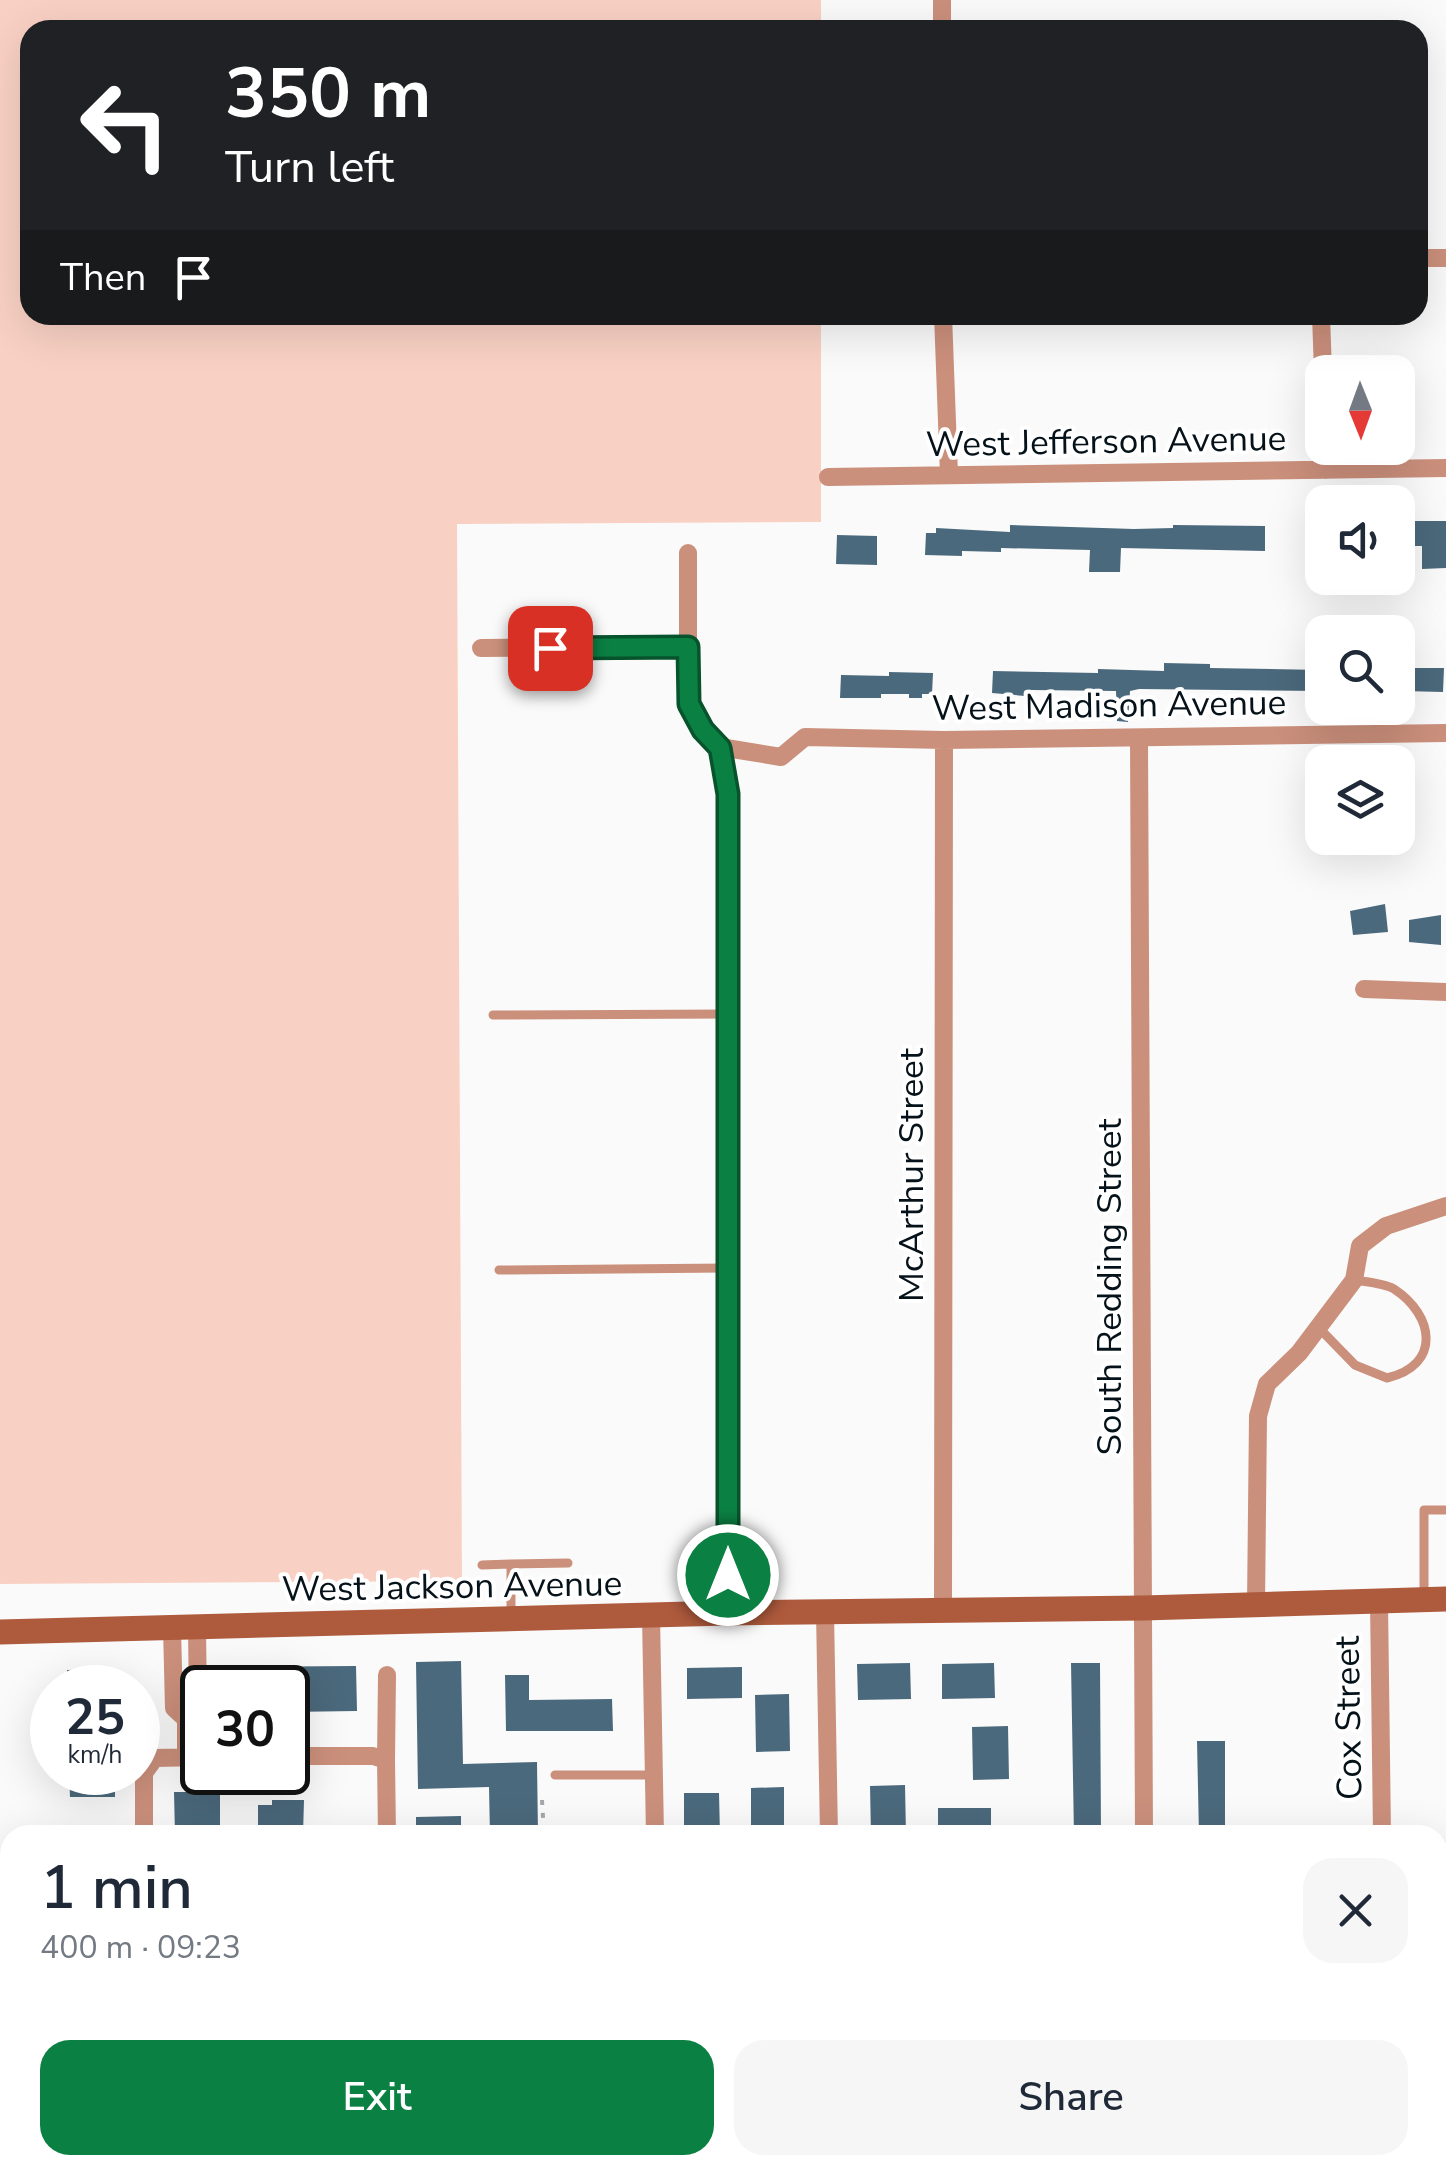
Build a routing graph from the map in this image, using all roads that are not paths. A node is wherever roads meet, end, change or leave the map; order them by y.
1 (942, 0) edge
2 (956, 0) edge
3 (943, 325) edge
4 (1321, 325) edge
5 (1322, 355) edge
6 (1326, 465) edge
7 (1446, 468) edge
8 (1326, 470) junction
9 (949, 476) junction
10 (828, 477) dead end
11 (688, 553) dead end
12 (688, 647) junction
13 (481, 648) dead end
14 (1446, 733) edge
15 (1139, 738) junction
16 (944, 740) junction
17 (720, 748) junction
18 (1364, 989) dead end
19 (1446, 992) edge
20 (728, 1014) junction
21 (493, 1015) dead end
22 (1446, 1206) edge
23 (729, 1268) junction
24 (500, 1270) dead end
25 (1354, 1280) junction
26 (1318, 1327) junction
27 (1446, 1510) edge
28 (568, 1563) dead end
29 (482, 1564) dead end
30 (511, 1564) junction
31 (1435, 1599) edge
32 (1379, 1601) junction
33 (1256, 1605) junction
34 (1143, 1608) junction
35 (942, 1610) junction
36 (728, 1612) junction
37 (825, 1612) junction
38 (651, 1616) junction
39 (511, 1620) junction
40 (185, 1628) junction
41 (0, 1632) edge
42 (191, 1665) edge
43 (387, 1675) dead end
44 (310, 1756) edge
45 (180, 1757) edge
46 (386, 1760) junction
47 (555, 1775) dead end
48 (654, 1775) junction
49 (144, 1825) edge
50 (387, 1825) edge
51 (655, 1825) edge
52 (829, 1825) edge
53 (1144, 1825) edge
54 (1382, 1825) edge

1 - 2 street
3 - 9 street
4 - 5 street
6 - 8 street
7 - 8 street, West Jefferson Avenue
8 - 9 street, West Jefferson Avenue
9 - 10 street, West Jefferson Avenue
11 - 12 street
12 - 13 street
12 - 17 street
14 - 15 street, West Madison Avenue
15 - 16 street, West Madison Avenue
15 - 34 street, South Redding Street
16 - 17 street, West Madison Avenue
16 - 35 street, McArthur Street
17 - 20 street
18 - 19 street
20 - 21 lane
20 - 23 street
22 - 25 street
23 - 24 lane
23 - 36 street
25 - 26 street
25 - 26 lane
26 - 33 street
27 - 31 lane
28 - 30 lane
29 - 30 lane
30 - 39 lane
31 - 32 street, West Jackson Avenue
32 - 33 street, West Jackson Avenue
32 - 54 street, Cox Street
33 - 34 street, West Jackson Avenue
34 - 35 street, West Jackson Avenue
34 - 53 street, South Redding Street
35 - 37 street, West Jackson Avenue
36 - 37 street, West Jackson Avenue
36 - 38 street, West Jackson Avenue
37 - 52 street
38 - 39 street, West Jackson Avenue
38 - 48 street
39 - 40 street, West Jackson Avenue
40 - 41 street, West Jackson Avenue
40 - 42 street
43 - 46 street
44 - 46 street
45 - 49 street
46 - 50 street
47 - 48 lane
48 - 51 street

